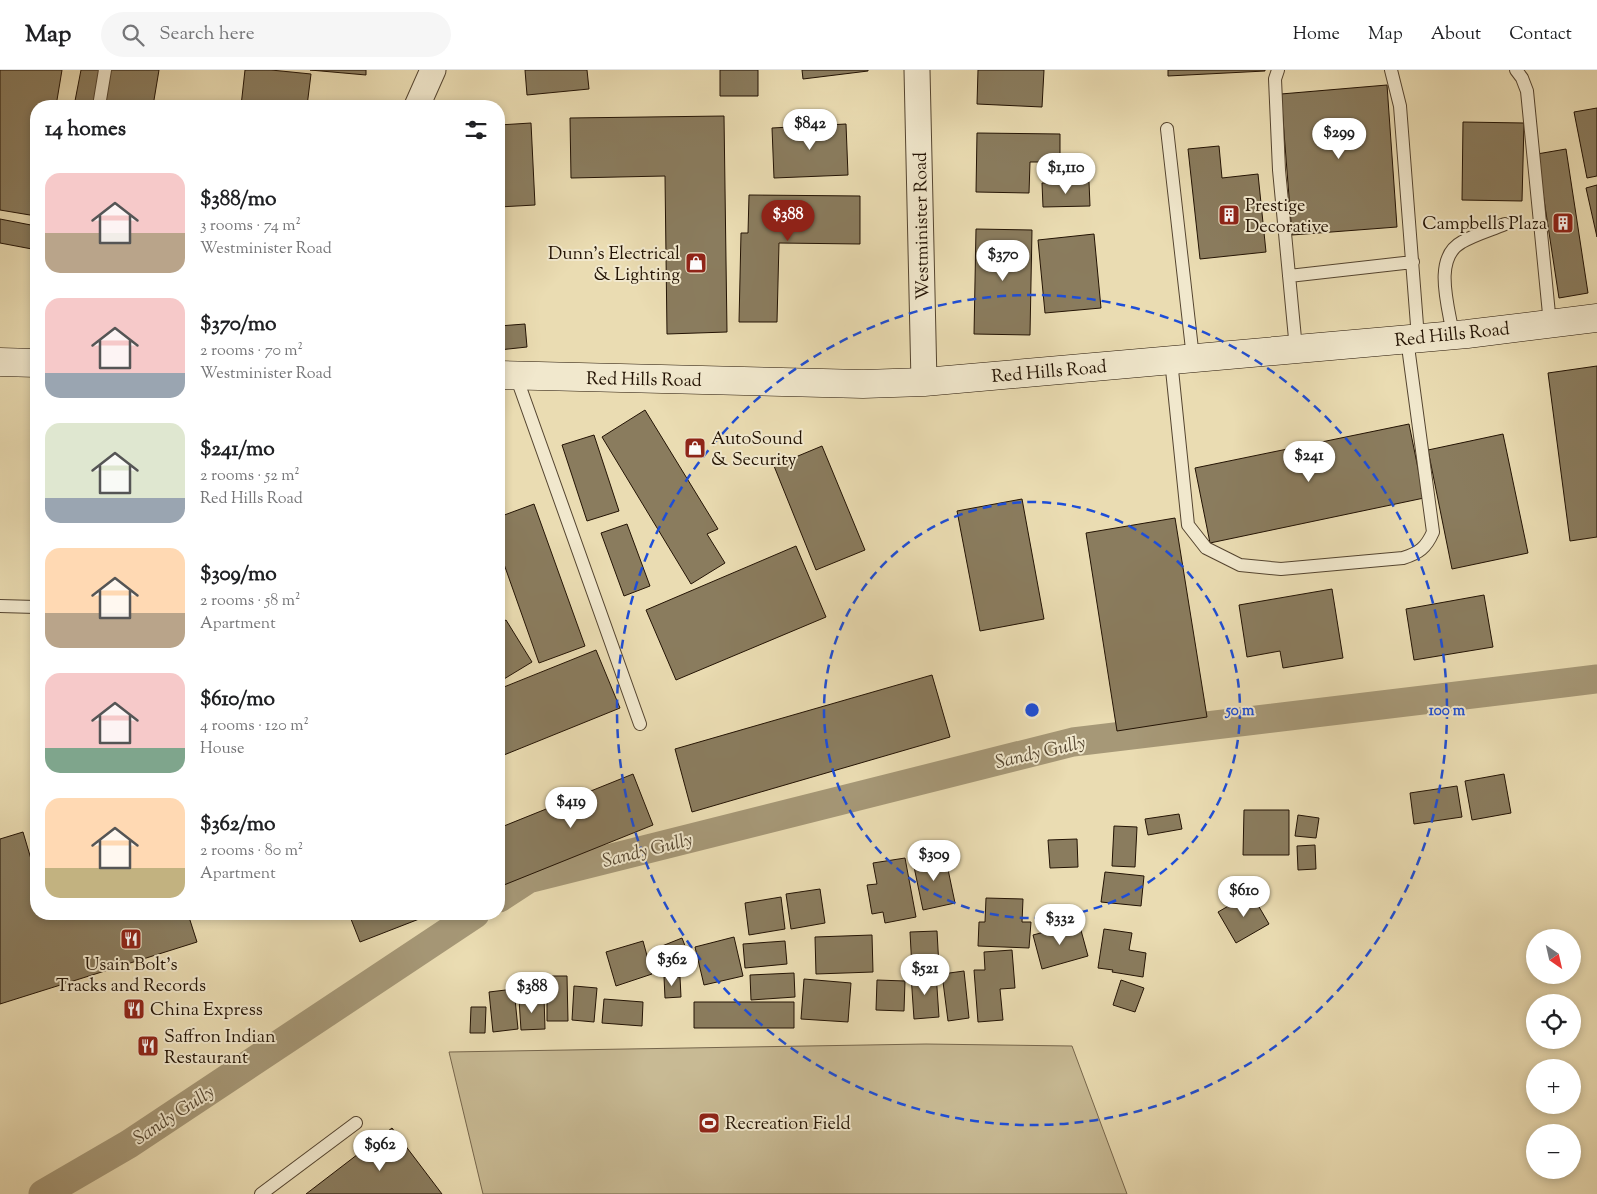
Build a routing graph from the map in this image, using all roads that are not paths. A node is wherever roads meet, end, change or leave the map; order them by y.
1 (104, 70) edge
2 (433, 70) edge
3 (917, 70) edge
4 (1278, 70) edge
5 (1391, 70) edge
6 (1516, 70) edge
7 (100, 100) edge
8 (420, 100) edge
9 (1167, 129) dead end
10 (1506, 224) dead end
11 (1413, 262) junction
12 (1289, 276) junction
13 (1597, 318) edge
14 (1550, 324) junction
15 (1453, 335) junction
16 (1412, 339) junction
17 (1296, 350) junction
18 (1182, 359) junction
19 (0, 362) edge
20 (30, 363) edge
21 (508, 375) edge
22 (924, 382) junction
23 (0, 606) edge
24 (30, 606) edge
25 (640, 724) dead end
26 (356, 1123) dead end
27 (261, 1194) edge

1 - 7 lane
2 - 8 street
3 - 22 street, Westminister Road
4 - 12 lane
5 - 11 lane
6 - 14 lane
9 - 18 lane
10 - 15 lane
11 - 12 lane
11 - 16 lane
12 - 17 lane
13 - 14 main road, Red Hills Road
14 - 15 main road, Red Hills Road
15 - 16 main road, Red Hills Road
16 - 17 main road, Red Hills Road
16 - 18 lane
17 - 18 main road, Red Hills Road
18 - 22 main road, Red Hills Road
19 - 20 main road
21 - 22 main road, Red Hills Road
21 - 25 lane
23 - 24 lane
26 - 27 lane

